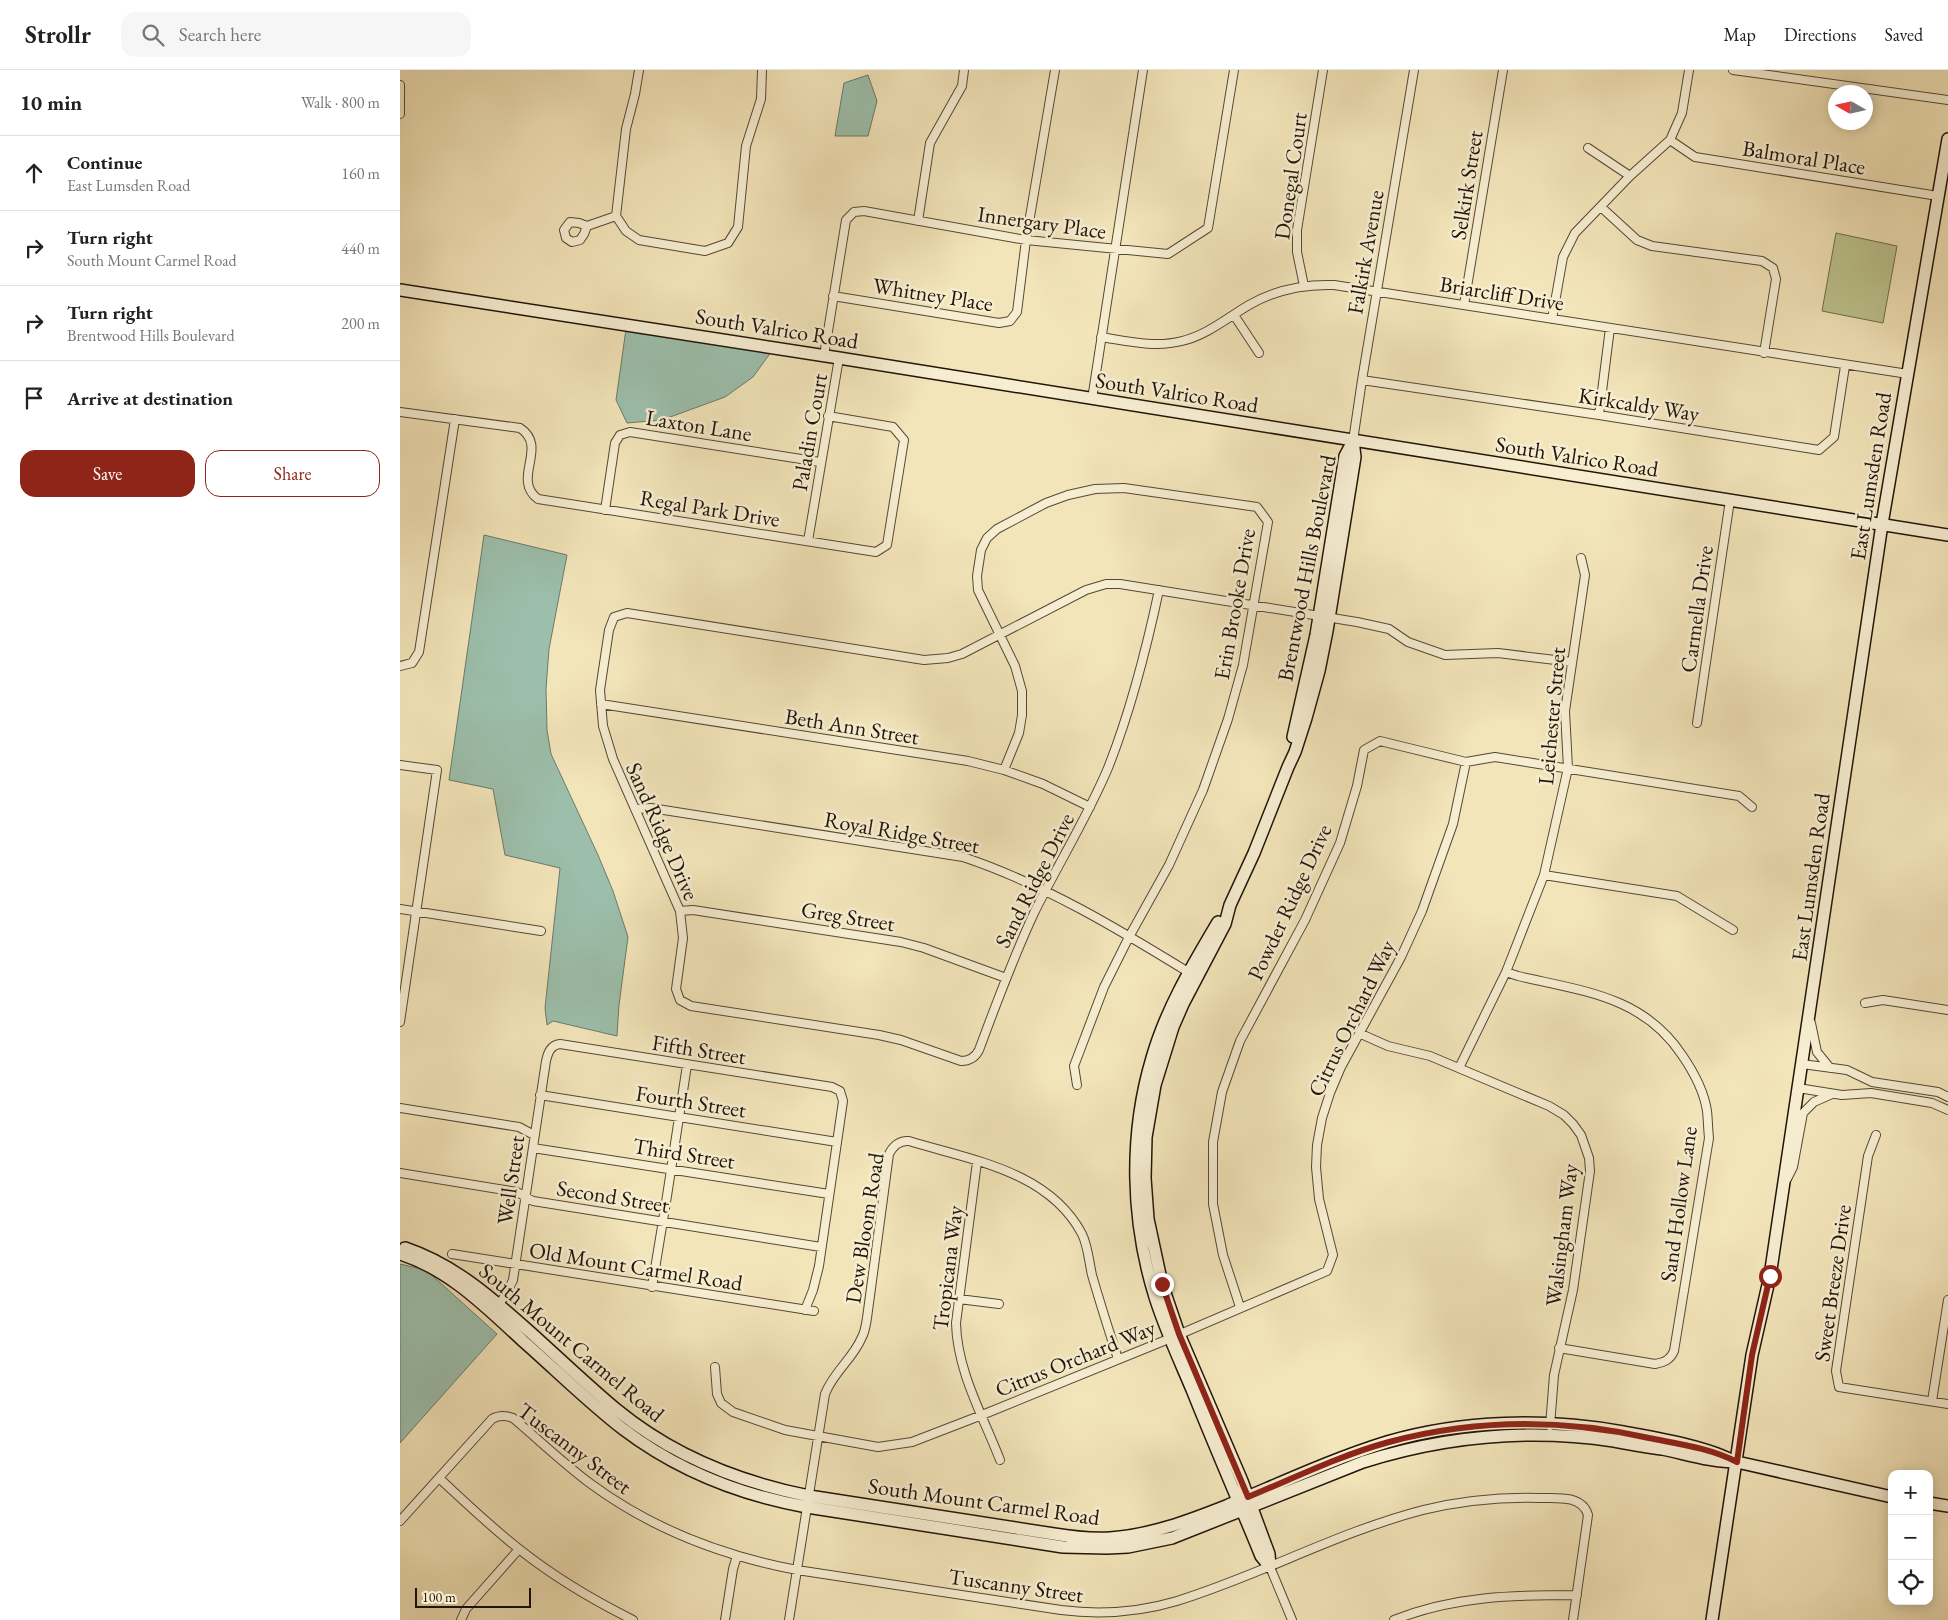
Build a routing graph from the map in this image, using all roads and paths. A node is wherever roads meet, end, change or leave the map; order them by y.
1 (639, 70) edge
2 (762, 70) edge
3 (964, 70) edge
4 (1055, 70) edge
5 (1143, 70) edge
6 (1234, 70) edge
7 (1322, 70) edge
8 (1414, 70) edge
9 (1503, 70) edge
10 (1689, 70) edge
11 (1733, 70) edge
12 (400, 85) edge
13 (1948, 100) edge
14 (400, 114) edge
15 (1948, 139) edge
16 (1670, 140) junction
17 (1588, 148) dead end
18 (1630, 176) junction
19 (1938, 196) junction
20 (1601, 207) junction
21 (616, 216) junction
22 (918, 221) junction
23 (586, 226) dead end
24 (1026, 240) junction
25 (1114, 249) junction
26 (1304, 286) junction
27 (400, 290) edge
28 (1376, 292) junction
29 (833, 296) junction
30 (1464, 305) junction
31 (1234, 315) junction
32 (1552, 319) junction
33 (1610, 328) junction
34 (1101, 337) junction
35 (1764, 352) junction
36 (1259, 353) dead end
37 (824, 356) junction
38 (839, 358) junction
39 (1845, 366) junction
40 (1908, 374) junction
41 (1362, 380) junction
42 (1092, 399) junction
43 (400, 412) edge
44 (1599, 415) junction
45 (828, 416) junction
46 (454, 418) junction
47 (1353, 441) junction
48 (820, 462) junction
49 (1730, 500) junction
50 (605, 510) junction
51 (1882, 524) junction
52 (1948, 535) edge
53 (808, 541) junction
54 (1580, 558) dead end
55 (1159, 590) junction
56 (1253, 604) junction
57 (1324, 616) junction
58 (1000, 635) junction
59 (1572, 662) junction
60 (400, 666) edge
61 (600, 704) junction
62 (1697, 724) dead end
63 (1466, 762) junction
64 (400, 765) edge
65 (1568, 768) junction
66 (1004, 770) junction
67 (1090, 807) junction
68 (1752, 807) dead end
69 (636, 809) junction
70 (1544, 876) junction
71 (1046, 892) junction
72 (400, 909) edge
73 (680, 910) junction
74 (416, 912) junction
75 (1733, 930) dead end
76 (541, 931) dead end
77 (1129, 937) junction
78 (1506, 972) junction
79 (1192, 975) junction
80 (1006, 978) junction
81 (1864, 1003) dead end
82 (1948, 1010) edge
83 (1810, 1013) junction
84 (400, 1022) edge
85 (1360, 1034) junction
86 (552, 1047) joint
87 (1802, 1064) junction
88 (686, 1065) junction
89 (1459, 1068) junction
90 (1830, 1068) junction
91 (1076, 1085) dead end
92 (1798, 1088) junction
93 (1833, 1094) junction
94 (540, 1095) junction
95 (1948, 1097) edge
96 (400, 1108) edge
97 (1948, 1110) edge
98 (678, 1117) junction
99 (534, 1135) junction
100 (1876, 1136) dead end
101 (837, 1142) junction
102 (532, 1148) junction
103 (978, 1162) junction
104 (671, 1169) junction
105 (400, 1173) edge
106 (1784, 1185) junction
107 (829, 1194) junction
108 (526, 1197) junction
109 (662, 1222) junction
110 (400, 1247) edge
111 (822, 1247) junction
112 (400, 1254) edge
113 (452, 1254) dead end
114 (516, 1264) junction
115 (652, 1287) junction
116 (959, 1299) junction
117 (1948, 1300) edge
118 (999, 1304) dead end
119 (1240, 1307) junction
120 (495, 1308) junction
121 (804, 1310) junction
122 (814, 1311) dead end
123 (1175, 1336) junction
124 (1560, 1348) junction
125 (1118, 1359) junction
126 (715, 1367) dead end
127 (1932, 1401) junction
128 (1948, 1404) edge
129 (982, 1415) junction
130 (1550, 1430) junction
131 (818, 1437) junction
132 (1000, 1460) dead end
133 (1737, 1462) junction
134 (438, 1478) junction
135 (1888, 1496) edge
136 (808, 1501) junction
137 (1245, 1504) junction
138 (1933, 1504) edge
139 (1948, 1506) edge
140 (400, 1521) edge
141 (519, 1549) junction
142 (737, 1556) junction
143 (1270, 1567) junction
144 (797, 1570) junction
145 (1577, 1595) junction
146 (461, 1620) edge
147 (633, 1620) edge
148 (725, 1620) edge
149 (789, 1620) edge
150 (1292, 1620) edge
151 (1394, 1620) edge
152 (1573, 1620) edge
153 (1712, 1620) edge

1 - 21 street
2 - 21 street
3 - 22 street
4 - 24 street, Whitney Place
5 - 25 street
6 - 25 street, Innergary Place
7 - 26 street, Donegal Court
8 - 28 street, Falkirk Avenue
9 - 30 street, Selkirk Street
10 - 16 street
11 - 13 street
12 - 14 street
15 - 19 street, East Lumsden Road
16 - 18 street
16 - 19 street, Balmoral Place
17 - 18 street
18 - 20 street
19 - 40 street, East Lumsden Road
20 - 32 street
20 - 35 street
21 - 23 street
22 - 24 street, Innergary Place
22 - 29 street, Innergary Place
24 - 25 street, Innergary Place
24 - 29 street, Whitney Place
25 - 34 street
26 - 28 street, Briarcliff Drive
26 - 31 street, Briarcliff Drive
27 - 37 street, South Valrico Road
28 - 30 street, Briarcliff Drive
28 - 41 street, Falkirk Avenue
29 - 37 street, Innergary Place
30 - 32 street, Briarcliff Drive
31 - 34 street, Briarcliff Drive
31 - 36 street
32 - 33 street, Briarcliff Drive
33 - 35 street, Briarcliff Drive
33 - 44 street
34 - 42 street
35 - 39 street, Briarcliff Drive
37 - 38 street, South Valrico Road
38 - 42 street, South Valrico Road
38 - 45 street, Paladin Court
39 - 40 street, Briarcliff Drive
39 - 44 street, Kirkcaldy Way
40 - 51 street, East Lumsden Road
41 - 44 street, Kirkcaldy Way
41 - 47 street, Falkirk Avenue
42 - 47 street, South Valrico Road
43 - 46 street, Regal Park Drive
45 - 48 street, Paladin Court
45 - 53 street, Regal Park Drive
46 - 50 street, Regal Park Drive
46 - 60 street
47 - 49 street, South Valrico Road
47 - 57 street, Brentwood Hills Boulevard
48 - 50 street, Laxton Lane
48 - 53 street, Paladin Court
49 - 51 street, South Valrico Road
49 - 62 street, Carmella Drive
50 - 53 street, Regal Park Drive
51 - 52 street, South Valrico Road
51 - 83 street, East Lumsden Road
54 - 59 street, Leichester Street
55 - 56 street, Sand Ridge Drive
55 - 58 street, Sand Ridge Drive
55 - 67 street, Sand Ridge Drive
56 - 57 street, Sand Ridge Drive
56 - 58 street, Erin Brooke Drive
56 - 77 street, Erin Brooke Drive
57 - 59 street, Sand Ridge Drive
57 - 79 street, Brentwood Hills Boulevard
58 - 61 street, Sand Ridge Drive
58 - 66 street, Erin Brooke Drive
59 - 65 street, Leichester Street
61 - 66 street, Beth Ann Street
61 - 69 street, Sand Ridge Drive
63 - 65 street, Powder Ridge Drive
63 - 85 street, Citrus Orchard Way
63 - 119 street, Powder Ridge Drive
64 - 74 street
65 - 68 street, Powder Ridge Drive
65 - 70 street, Leichester Street
66 - 67 street, Beth Ann Street
67 - 71 street, Sand Ridge Drive
69 - 71 street, Royal Ridge Street
69 - 73 street, Sand Ridge Drive
70 - 75 street
70 - 78 street, Leichester Street
71 - 77 street, Royal Ridge Street
71 - 80 street, Sand Ridge Drive
72 - 74 street
73 - 80 street, Greg Street
73 - 80 street, Sand Ridge Drive
74 - 76 street
74 - 84 street
77 - 79 street, Royal Ridge Street
77 - 91 street, Erin Brooke Drive
78 - 89 street, Leichester Street
78 - 124 street, Sand Hollow Lane
79 - 123 street, Brentwood Hills Boulevard
81 - 82 street
83 - 87 street, East Lumsden Road
83 - 90 street
85 - 89 street, Walsingham Way
85 - 119 street, Citrus Orchard Way
86 - 88 street, Fifth Street
86 - 94 street, Well Street
87 - 90 street
87 - 92 street, East Lumsden Road
88 - 98 street
88 - 101 street, Fifth Street
89 - 124 street, Walsingham Way
90 - 95 street
92 - 93 street
92 - 106 street, East Lumsden Road
93 - 97 street
93 - 106 street
94 - 98 street, Fourth Street
94 - 99 street, Well Street
96 - 99 street
98 - 101 street, Fourth Street
98 - 104 street
99 - 102 street, Well Street
100 - 127 street, Sweet Breeze Drive
101 - 107 street
102 - 104 street, Third Street
102 - 108 street, Well Street
103 - 116 street, Tropicana Way
103 - 125 street, Dew Bloom Road
103 - 131 street, Dew Bloom Road
104 - 107 street, Third Street
104 - 109 street
105 - 108 street, Second Street
106 - 133 street, East Lumsden Road
107 - 111 street
108 - 109 street, Second Street
108 - 114 street, Well Street
109 - 111 street, Second Street
109 - 115 street
110 - 120 street, South Mount Carmel Road
111 - 121 street
112 - 120 street, South Mount Carmel Road
113 - 114 street, Old Mount Carmel Road
114 - 115 street, Old Mount Carmel Road
114 - 120 street, Well Street
115 - 121 street, Old Mount Carmel Road
116 - 118 street
116 - 129 street, Tropicana Way
117 - 127 street
119 - 123 street, Citrus Orchard Way
120 - 136 street, South Mount Carmel Road
121 - 122 street, Old Mount Carmel Road
123 - 125 street, Citrus Orchard Way
123 - 137 street, Brentwood Hills Boulevard
124 - 130 street, Walsingham Way
125 - 129 street, Citrus Orchard Way
126 - 131 street, Citrus Orchard Way
127 - 128 street, Sweet Breeze Drive
129 - 131 street, Citrus Orchard Way
129 - 132 street, Tropicana Way
130 - 133 street, South Mount Carmel Road
130 - 137 street, South Mount Carmel Road
131 - 136 street, Dew Bloom Road
133 - 135 street, South Mount Carmel Road
133 - 153 street, East Lumsden Road
134 - 140 street, Tuscanny Street
134 - 141 street
134 - 142 street, Tuscanny Street
136 - 137 street, South Mount Carmel Road
136 - 144 street, Dew Bloom Road
137 - 143 street, Brentwood Hills Boulevard
138 - 139 street
141 - 146 street
141 - 147 street
142 - 144 street, Tuscanny Street
142 - 148 street
143 - 144 street, Tuscanny Street
143 - 145 street, Tuscanny Street
143 - 150 street, Brentwood Hills Boulevard
144 - 149 street, Dew Bloom Road
145 - 151 street
145 - 152 street, Tuscanny Street

